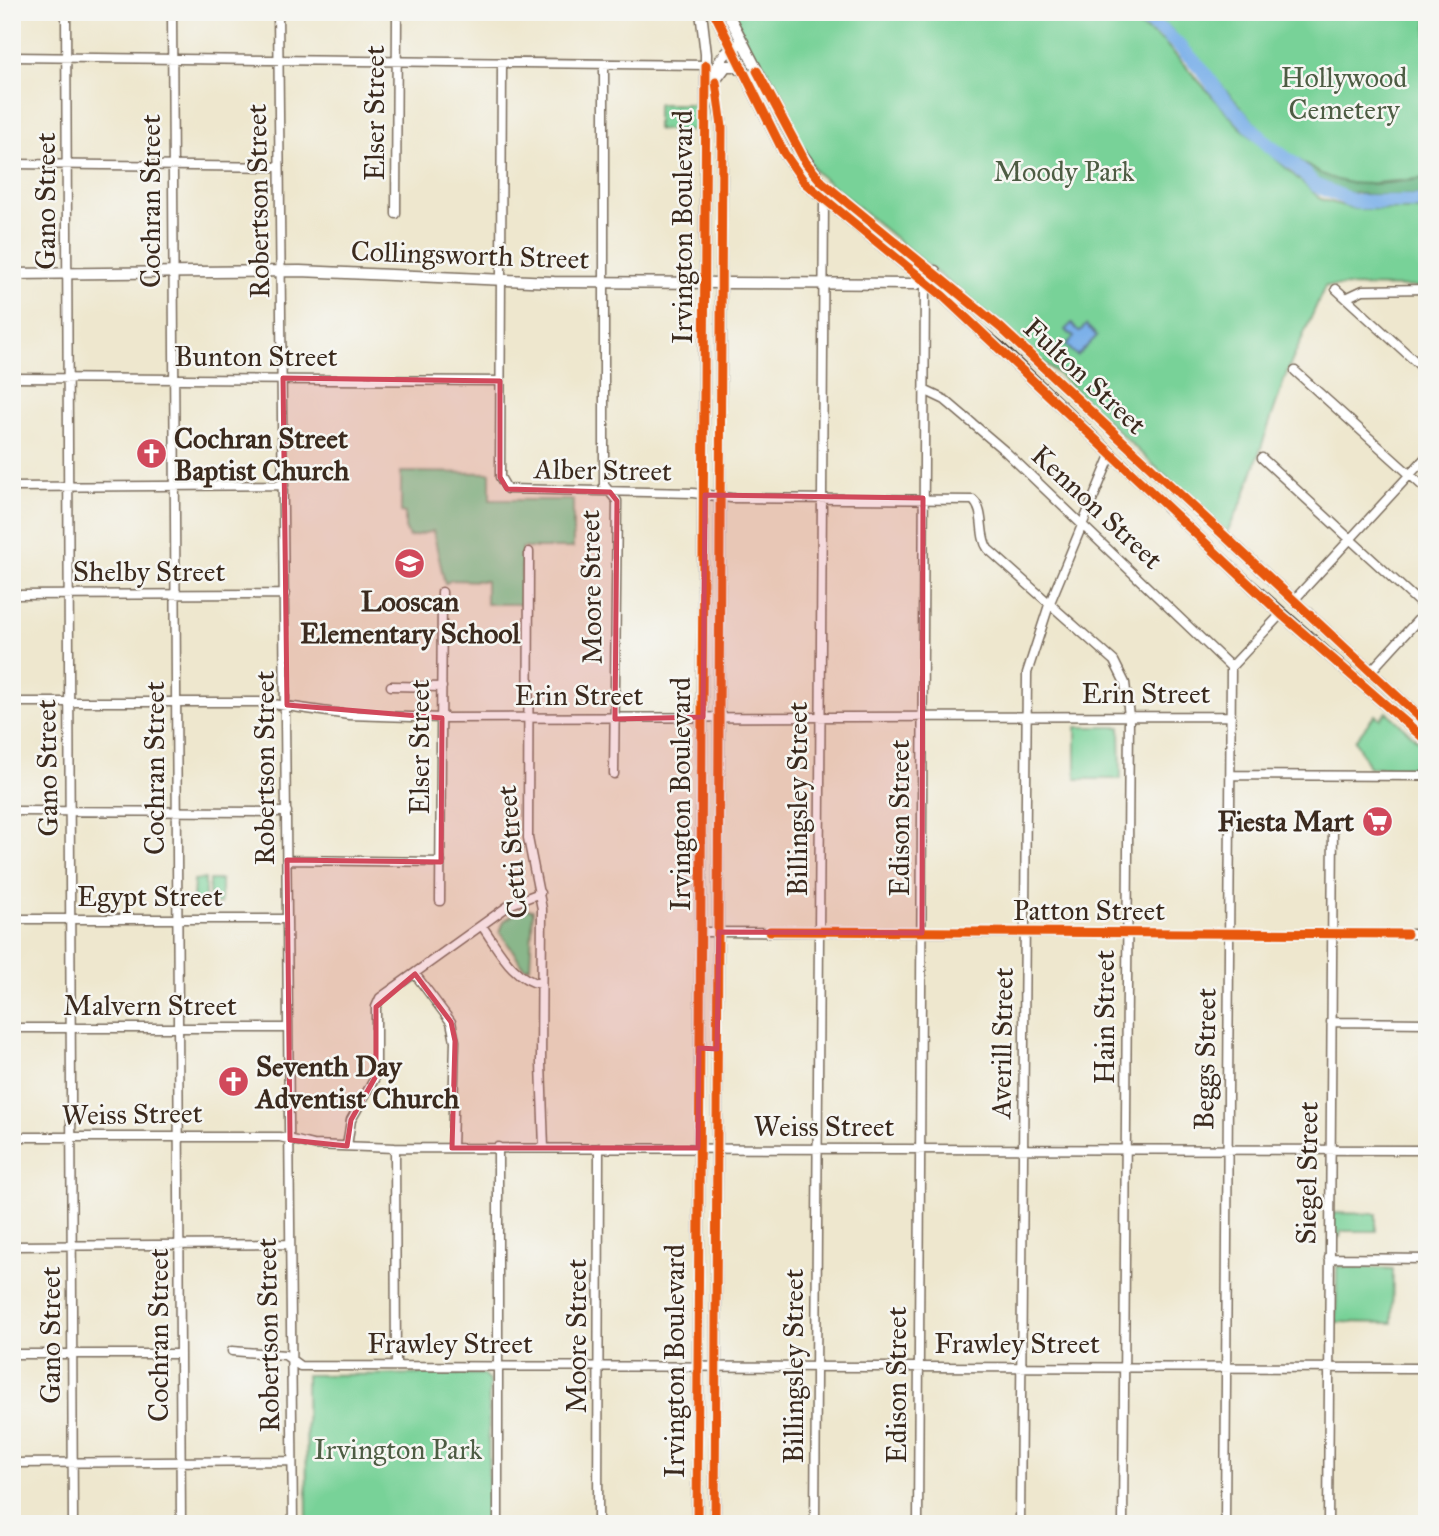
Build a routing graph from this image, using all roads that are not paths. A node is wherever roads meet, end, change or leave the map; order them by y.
1 (66, 12) edge
2 (172, 12) edge
3 (278, 12) edge
4 (397, 12) edge
5 (701, 12) edge
6 (713, 12) edge
7 (727, 12) edge
8 (743, 42) junction
9 (732, 47) junction
10 (12, 57) edge
11 (67, 58) junction
12 (172, 60) junction
13 (278, 62) junction
14 (397, 62) junction
15 (502, 64) junction
16 (604, 65) junction
17 (706, 65) junction
18 (746, 75) junction
19 (716, 82) junction
20 (12, 164) edge
21 (68, 164) junction
22 (172, 166) junction
23 (278, 167) junction
24 (705, 171) junction
25 (722, 172) junction
26 (824, 201) junction
27 (396, 214) dead end
28 (282, 271) junction
29 (935, 271) junction
30 (12, 274) edge
31 (67, 274) junction
32 (173, 274) junction
33 (500, 280) junction
34 (925, 281) junction
35 (603, 282) junction
36 (705, 282) junction
37 (721, 282) junction
38 (824, 282) junction
39 (1336, 289) dead end
40 (1427, 289) edge
41 (1346, 298) junction
42 (705, 370) junction
43 (721, 370) junction
44 (1295, 371) dead end
45 (1427, 372) edge
46 (12, 378) edge
47 (173, 378) junction
48 (283, 378) junction
49 (67, 379) junction
50 (500, 381) junction
51 (924, 390) junction
52 (1112, 453) junction
53 (1427, 456) edge
54 (1262, 458) dead end
55 (1410, 474) junction
56 (284, 485) junction
57 (68, 486) junction
58 (175, 486) junction
59 (12, 487) edge
60 (1427, 490) edge
61 (610, 492) junction
62 (705, 495) junction
63 (721, 497) junction
64 (923, 498) junction
65 (821, 499) junction
66 (963, 499) joint
67 (1082, 522) junction
68 (1350, 539) junction
69 (529, 552) dead end
70 (442, 592) dead end
71 (177, 593) junction
72 (68, 594) junction
73 (285, 594) junction
74 (12, 595) edge
75 (1294, 600) junction
76 (1049, 605) junction
77 (704, 607) junction
78 (721, 607) junction
79 (1427, 610) edge
80 (1281, 614) junction
81 (1231, 667) junction
82 (1371, 671) junction
83 (391, 687) dead end
84 (442, 687) junction
85 (12, 702) edge
86 (69, 702) junction
87 (176, 702) junction
88 (287, 705) junction
89 (720, 716) junction
90 (820, 716) junction
91 (923, 716) junction
92 (1026, 716) junction
93 (1129, 716) junction
94 (1231, 716) junction
95 (703, 717) junction
96 (442, 718) junction
97 (527, 718) junction
98 (615, 719) junction
99 (1427, 724) edge
100 (1427, 741) edge
101 (614, 774) dead end
102 (1231, 775) junction
103 (1427, 776) edge
104 (176, 810) junction
105 (12, 811) edge
106 (70, 811) junction
107 (287, 811) junction
108 (1333, 823) dead end
109 (703, 857) junction
110 (720, 858) junction
111 (288, 860) junction
112 (440, 862) junction
113 (540, 892) junction
114 (440, 901) dead end
115 (70, 918) junction
116 (12, 919) edge
117 (176, 919) junction
118 (287, 919) junction
119 (482, 926) junction
120 (702, 932) junction
121 (719, 932) junction
122 (820, 932) junction
123 (1026, 932) junction
124 (922, 933) junction
125 (1127, 933) junction
126 (1229, 934) junction
127 (1332, 934) junction
128 (1427, 934) edge
129 (415, 974) junction
130 (541, 985) junction
131 (1331, 1022) junction
132 (1427, 1023) edge
133 (12, 1028) edge
134 (71, 1028) junction
135 (177, 1028) junction
136 (288, 1028) junction
137 (699, 1048) junction
138 (717, 1049) junction
139 (12, 1137) edge
140 (178, 1137) junction
141 (71, 1138) junction
142 (290, 1140) junction
143 (347, 1146) junction
144 (452, 1147) junction
145 (498, 1147) junction
146 (395, 1148) junction
147 (544, 1148) junction
148 (599, 1148) junction
149 (698, 1148) junction
150 (717, 1148) junction
151 (1226, 1148) junction
152 (921, 1149) junction
153 (1023, 1149) junction
154 (1126, 1149) junction
155 (1330, 1149) junction
156 (817, 1150) junction
157 (1427, 1150) edge
158 (290, 1244) junction
159 (181, 1245) junction
160 (12, 1246) edge
161 (73, 1246) junction
162 (698, 1255) junction
163 (717, 1256) junction
164 (1329, 1258) junction
165 (1427, 1259) edge
166 (232, 1351) dead end
167 (12, 1354) edge
168 (72, 1354) junction
169 (180, 1354) junction
170 (292, 1360) junction
171 (396, 1366) junction
172 (499, 1366) junction
173 (599, 1366) junction
174 (697, 1366) junction
175 (717, 1366) junction
176 (816, 1366) junction
177 (918, 1366) junction
178 (1021, 1366) junction
179 (1124, 1366) junction
180 (1226, 1366) junction
181 (1328, 1368) junction
182 (1427, 1368) edge
183 (180, 1461) junction
184 (292, 1461) junction
185 (12, 1463) edge
186 (73, 1463) junction
187 (697, 1476) junction
188 (716, 1477) junction
189 (73, 1524) edge
190 (181, 1524) edge
191 (293, 1524) edge
192 (498, 1524) edge
193 (598, 1524) edge
194 (697, 1524) edge
195 (715, 1524) edge
196 (815, 1524) edge
197 (918, 1524) edge
198 (1020, 1524) edge
199 (1124, 1524) edge
200 (1226, 1524) edge
201 (1328, 1524) edge

1 - 11 street, Gano Street
2 - 12 street, Cochran Street
3 - 13 street, Robertson Street
4 - 14 street, Elser Street
5 - 17 main road, Irvington Boulevard
6 - 9 main road, Fulton Street
7 - 8 main road, Fulton Street
8 - 9 main road
8 - 29 main road, Fulton Street
9 - 18 main road, Fulton Street
9 - 19 main road, Irvington Boulevard
10 - 11 street
11 - 12 street
11 - 21 street, Gano Street
12 - 13 street
12 - 22 street, Cochran Street
13 - 14 street
13 - 23 street, Robertson Street
14 - 15 street
14 - 27 street, Elser Street
15 - 16 street
15 - 33 street
16 - 17 street
16 - 35 street, Moore Street
17 - 24 main road, Irvington Boulevard
18 - 19 main road
18 - 26 main road, Fulton Street
19 - 25 main road, Irvington Boulevard
20 - 21 street
21 - 22 street
21 - 31 street, Gano Street
22 - 23 street
22 - 32 street, Cochran Street
23 - 28 street, Robertson Street
24 - 25 main road
24 - 36 main road, Irvington Boulevard
25 - 37 main road, Irvington Boulevard
26 - 34 main road, Fulton Street
26 - 38 street, Billingsley Street
28 - 32 main road, Collingsworth Street
28 - 33 main road, Collingsworth Street
28 - 48 street, Robertson Street
29 - 34 main road
29 - 75 main road, Fulton Street
30 - 31 main road, Collingsworth Street
31 - 32 main road, Collingsworth Street
31 - 49 street, Gano Street
32 - 47 street, Cochran Street
33 - 35 main road, Collingsworth Street
33 - 50 street
34 - 38 main road, Collingsworth Street
34 - 51 street, Edison Street
34 - 52 main road, Fulton Street
35 - 36 main road, Collingsworth Street
35 - 61 street, Moore Street
36 - 37 main road, Collingsworth Street
36 - 42 main road, Irvington Boulevard
37 - 38 main road, Collingsworth Street
37 - 43 main road, Irvington Boulevard
38 - 65 street, Billingsley Street
39 - 41 street
40 - 41 street
41 - 45 street
42 - 43 main road
42 - 62 main road, Irvington Boulevard
43 - 63 main road, Irvington Boulevard
44 - 55 street
46 - 49 street, Bunton Street
47 - 48 street, Bunton Street
47 - 49 street, Bunton Street
47 - 58 street, Cochran Street
48 - 50 street, Bunton Street
48 - 56 street, Robertson Street
49 - 57 street, Gano Street
50 - 61 street, Alber Street
51 - 64 street, Edison Street
51 - 67 street, Kennon Street
52 - 67 street, Averill Street
52 - 80 main road, Fulton Street
53 - 55 street
54 - 68 street
55 - 60 street
55 - 68 street
56 - 58 street
56 - 73 street, Robertson Street
57 - 58 street
57 - 59 street
57 - 72 street, Gano Street
58 - 71 street, Cochran Street
61 - 62 street, Alber Street
61 - 98 street, Moore Street
62 - 63 street, Alber Street
62 - 77 main road, Irvington Boulevard
63 - 65 street, Alber Street
63 - 78 main road, Irvington Boulevard
64 - 65 street, Alber Street
64 - 66 street, Alber Street
64 - 91 street, Edison Street
65 - 90 street, Billingsley Street
66 - 76 street, Hain Street
67 - 76 street, Averill Street
67 - 81 street, Kennon Street
68 - 75 street
68 - 79 street
69 - 97 street, Cetti Street
70 - 84 street, Elser Street
71 - 72 street, Shelby Street
71 - 73 street, Shelby Street
71 - 87 street, Cochran Street
72 - 74 street, Shelby Street
72 - 86 street, Gano Street
73 - 88 street, Robertson Street
75 - 82 main road, Fulton Street
76 - 92 street, Averill Street
76 - 93 street, Hain Street
77 - 78 main road
77 - 95 main road, Irvington Boulevard
78 - 89 main road, Irvington Boulevard
79 - 82 street
80 - 81 street
80 - 100 main road, Fulton Street
81 - 94 street, Beggs Street
82 - 99 main road, Fulton Street
83 - 84 street
84 - 96 street, Elser Street
85 - 86 street, Erin Street
86 - 87 street, Erin Street
86 - 106 street, Gano Street
87 - 88 street, Erin Street
87 - 104 street, Cochran Street
88 - 96 street, Erin Street
88 - 107 street, Robertson Street
89 - 90 street, Erin Street
89 - 95 street, Erin Street
89 - 110 main road, Irvington Boulevard
90 - 91 street, Erin Street
90 - 122 street, Billingsley Street
91 - 92 street, Erin Street
91 - 124 street, Edison Street
92 - 93 street, Erin Street
92 - 123 street, Averill Street
93 - 94 street, Erin Street
93 - 125 street, Hain Street
94 - 102 street, Beggs Street
95 - 98 street, Erin Street
95 - 109 main road, Irvington Boulevard
96 - 97 street, Erin Street
96 - 112 street, Elser Street
97 - 98 street, Erin Street
97 - 113 street, Cetti Street
98 - 101 street, Moore Street
102 - 103 street
102 - 126 street, Beggs Street
104 - 106 street
104 - 107 street
104 - 117 street, Cochran Street
105 - 106 street
106 - 115 street, Gano Street
107 - 111 street, Robertson Street
108 - 127 street, Siegel Street
109 - 110 main road
109 - 120 main road, Irvington Boulevard
110 - 121 main road, Irvington Boulevard
111 - 112 street
111 - 118 street, Robertson Street
112 - 114 street, Elser Street
113 - 119 street
113 - 130 street, Cetti Street
115 - 116 street, Egypt Street
115 - 117 street, Egypt Street
115 - 134 street, Gano Street
117 - 118 street, Egypt Street
117 - 135 street, Cochran Street
118 - 136 street, Robertson Street
119 - 129 street
119 - 130 street
120 - 121 street, Patton Street
120 - 137 main road, Irvington Boulevard
121 - 122 street, Patton Street
121 - 138 main road, Irvington Boulevard
122 - 124 street, Patton Street
122 - 156 street, Billingsley Street
123 - 124 street, Patton Street
123 - 125 street, Patton Street
123 - 153 street, Averill Street
124 - 152 street, Edison Street
125 - 126 street, Patton Street
125 - 154 street, Hain Street
126 - 127 street, Patton Street
126 - 151 street, Beggs Street
127 - 128 street, Patton Street
127 - 131 street, Siegel Street
129 - 143 street
129 - 144 street
130 - 147 street, Cetti Street
131 - 132 street
131 - 155 street, Siegel Street
133 - 134 street, Malvern Street
134 - 135 street, Malvern Street
134 - 141 street, Gano Street
135 - 136 street, Malvern Street
135 - 140 street, Cochran Street
136 - 142 street, Robertson Street
137 - 138 main road
137 - 149 main road, Irvington Boulevard
138 - 150 main road, Irvington Boulevard
139 - 141 street, Weiss Street
140 - 141 street, Weiss Street
140 - 142 street, Weiss Street
140 - 159 street, Cochran Street
141 - 161 street, Gano Street
142 - 143 street, Weiss Street
142 - 158 street, Robertson Street
143 - 146 street, Weiss Street
144 - 145 street, Weiss Street
144 - 146 street, Weiss Street
145 - 147 street, Weiss Street
145 - 172 street
146 - 171 street
147 - 148 street, Weiss Street
148 - 149 street, Weiss Street
148 - 173 street, Moore Street
149 - 150 street, Weiss Street
149 - 162 main road, Irvington Boulevard
150 - 156 street, Weiss Street
150 - 163 main road, Irvington Boulevard
151 - 154 street, Weiss Street
151 - 155 street, Weiss Street
151 - 180 street, Beggs Street
152 - 153 street, Weiss Street
152 - 156 street, Weiss Street
152 - 177 street, Edison Street
153 - 154 street, Weiss Street
153 - 178 street, Averill Street
154 - 179 street, Hain Street
155 - 157 street, Weiss Street
155 - 164 street, Siegel Street
156 - 176 street, Billingsley Street
158 - 159 street
158 - 170 street, Robertson Street
159 - 161 street
159 - 169 street, Cochran Street
160 - 161 street
161 - 168 street, Gano Street
162 - 163 main road
162 - 174 main road, Irvington Boulevard
163 - 175 main road, Irvington Boulevard
164 - 165 street
164 - 181 street, Siegel Street
166 - 170 street, Frawley Street
167 - 168 street
168 - 169 street
168 - 186 street, Gano Street
169 - 183 street, Cochran Street
170 - 171 street, Frawley Street
170 - 184 street, Robertson Street
171 - 172 street, Frawley Street
172 - 173 street, Frawley Street
172 - 192 street
173 - 174 street, Frawley Street
173 - 193 street, Moore Street
174 - 175 street, Frawley Street
174 - 187 main road, Irvington Boulevard
175 - 176 street, Frawley Street
175 - 188 main road, Irvington Boulevard
176 - 177 street, Frawley Street
176 - 196 street, Billingsley Street
177 - 178 street, Frawley Street
177 - 197 street, Edison Street
178 - 179 street, Frawley Street
178 - 198 street, Averill Street
179 - 180 street, Frawley Street
179 - 199 street, Hain Street
180 - 181 street, Frawley Street
180 - 200 street, Beggs Street
181 - 182 street, Frawley Street
181 - 201 street, Siegel Street
183 - 184 street
183 - 186 street
183 - 190 street, Cochran Street
184 - 191 street, Robertson Street
185 - 186 street
186 - 189 street, Gano Street
187 - 188 main road
187 - 194 main road, Irvington Boulevard
188 - 195 main road, Irvington Boulevard

